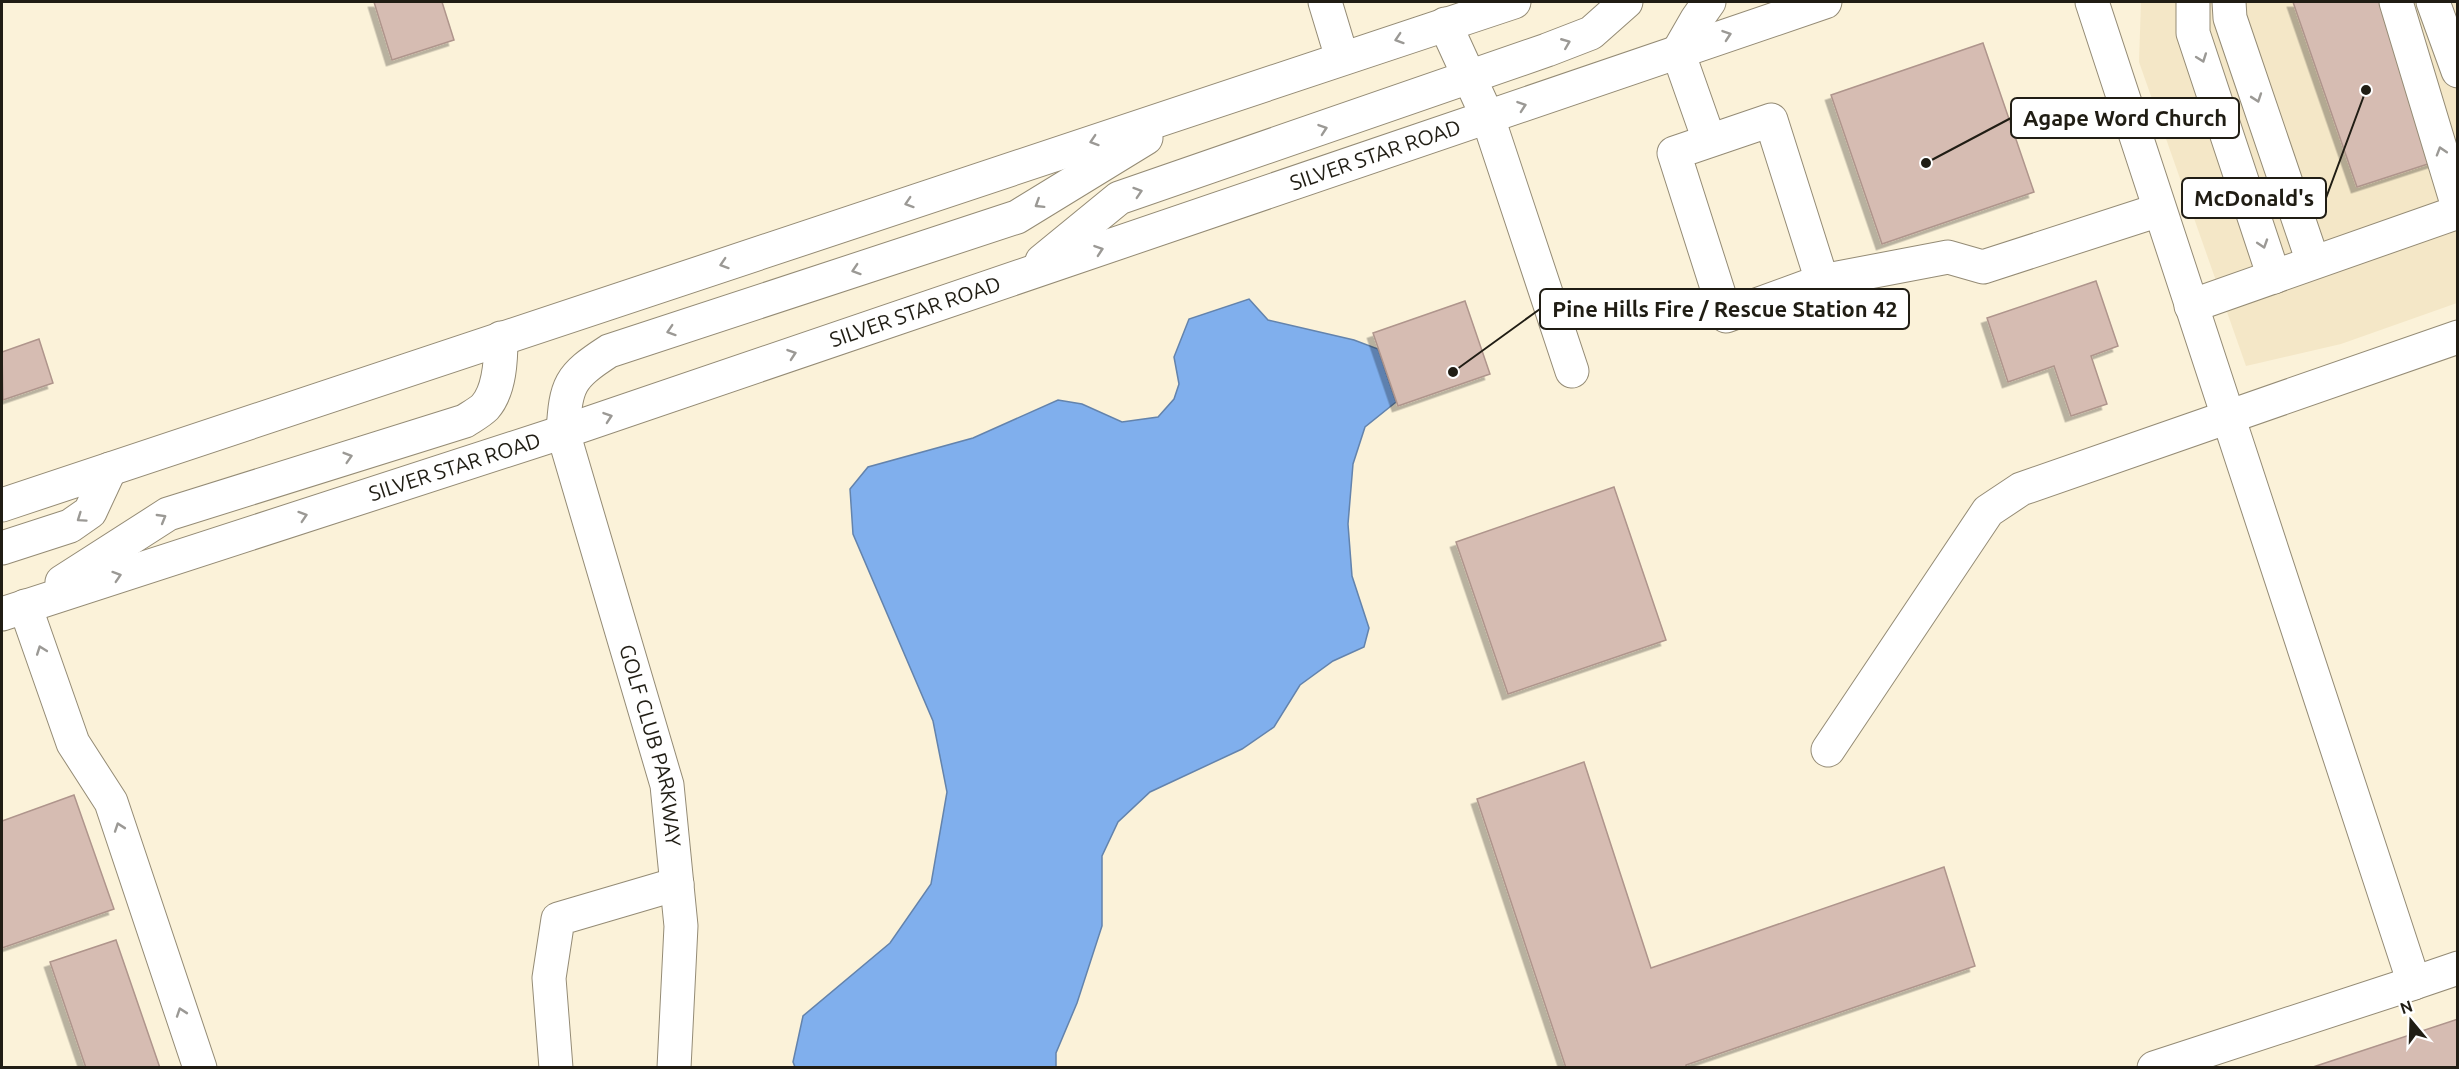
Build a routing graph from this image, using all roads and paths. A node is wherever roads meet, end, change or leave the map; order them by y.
1 (1325, 2) edge
2 (1514, 2) edge
3 (1626, 2) edge
4 (1709, 2) edge
5 (1825, 2) edge
6 (2092, 2) edge
7 (2193, 2) edge
8 (2229, 2) edge
9 (2396, 2) edge
10 (2433, 2) edge
11 (1445, 24) junction
12 (1678, 52) junction
13 (1342, 58) junction
14 (2457, 71) edge
15 (1469, 77) junction
16 (1196, 107) junction
17 (1488, 118) junction
18 (1708, 140) junction
19 (2159, 210) junction
20 (2457, 210) edge
21 (2313, 262) junction
22 (1024, 275) junction
23 (2274, 277) junction
24 (1822, 281) junction
25 (2190, 306) junction
26 (2457, 337) edge
27 (501, 338) junction
28 (1572, 371) dead end
29 (2228, 419) junction
30 (563, 432) junction
31 (110, 469) junction
32 (2, 505) edge
33 (2, 548) edge
34 (13, 610) edge
35 (1828, 750) dead end
36 (677, 885) junction
37 (2457, 968) edge
38 (2414, 983) junction
39 (200, 1068) edge
40 (556, 1068) edge
41 (674, 1068) edge
42 (2154, 1068) edge

1 - 13 main road
2 - 11 main road
15 -> 3 main road
4 - 12 main road
12 -> 5 main road, SILVER STAR ROAD
6 - 19 main road
7 -> 23 main road
8 -> 21 main road
20 -> 9 main road
10 - 14 main road
11 -> 13 main road
11 - 15 main road
17 -> 12 main road, SILVER STAR ROAD
12 - 18 main road
13 - 16 main road
15 - 17 main road
22 -> 15 main road
16 -> 27 main road
16 -> 30 main road, GOLF CLUB PARKWAY
22 -> 17 main road, SILVER STAR ROAD
17 - 28 main road
18 - 24 main road
18 - 24 main road
19 - 24 main road
19 - 25 main road
20 - 21 main road
21 - 23 main road
30 -> 22 main road, SILVER STAR ROAD
23 - 25 main road
25 - 29 main road
26 - 29 main road
27 - 31 main road
34 -> 27 main road
29 - 35 main road
29 - 38 main road
34 -> 30 main road, SILVER STAR ROAD
30 - 36 main road, GOLF CLUB PARKWAY
31 - 32 main road
31 -> 33 main road
39 -> 34 main road
36 - 40 main road
36 - 41 main road, GOLF CLUB PARKWAY
37 - 38 main road
38 - 42 main road

